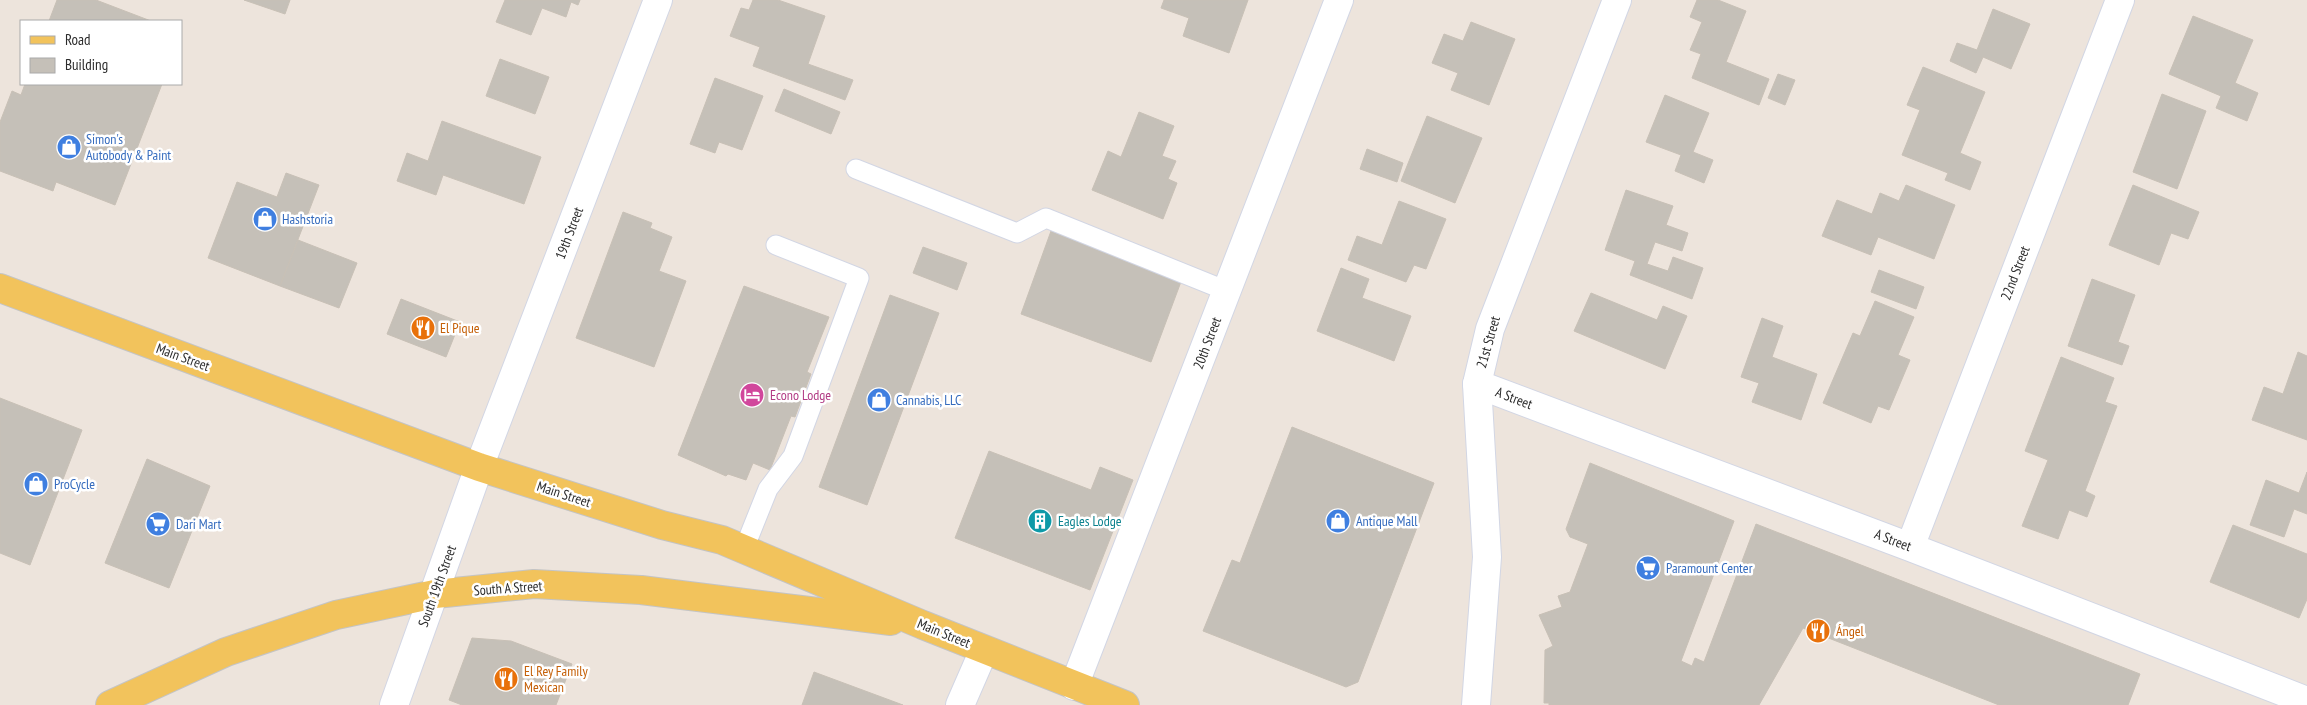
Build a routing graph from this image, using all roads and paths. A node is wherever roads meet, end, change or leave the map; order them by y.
1 (658, 0) edge
2 (1339, 0) edge
3 (1617, 0) edge
4 (2120, 0) edge
5 (856, 169) dead end
6 (776, 245) dead end
7 (0, 288) edge
8 (1227, 291) junction
9 (1477, 384) junction
10 (479, 466) junction
11 (1910, 547) junction
12 (744, 549) junction
13 (435, 594) junction
14 (923, 625) junction
15 (984, 650) junction
16 (1074, 686) junction
17 (2307, 701) edge
18 (110, 705) edge
19 (395, 705) edge
20 (960, 705) edge
21 (1125, 705) edge
22 (1476, 705) edge

1 - 10 street, 19th Street
2 - 8 street, 20th Street
3 - 9 street, 21st Street
4 - 11 street, 22nd Street
5 - 8 lane
6 - 12 lane
7 - 10 main road, Main Street
8 - 16 street, 20th Street
9 - 11 street, A Street
9 - 22 street, 21st Street
10 - 12 main road, Main Street
10 - 13 street, South 19th Street
11 - 17 street, A Street
12 - 14 main road, Main Street
13 - 14 main road, South A Street
13 - 18 main road, South A Street
13 - 19 street, South 19th Street
14 - 15 main road, Main Street
15 - 16 main road, Main Street
15 - 20 street
16 - 21 main road, Main Street

